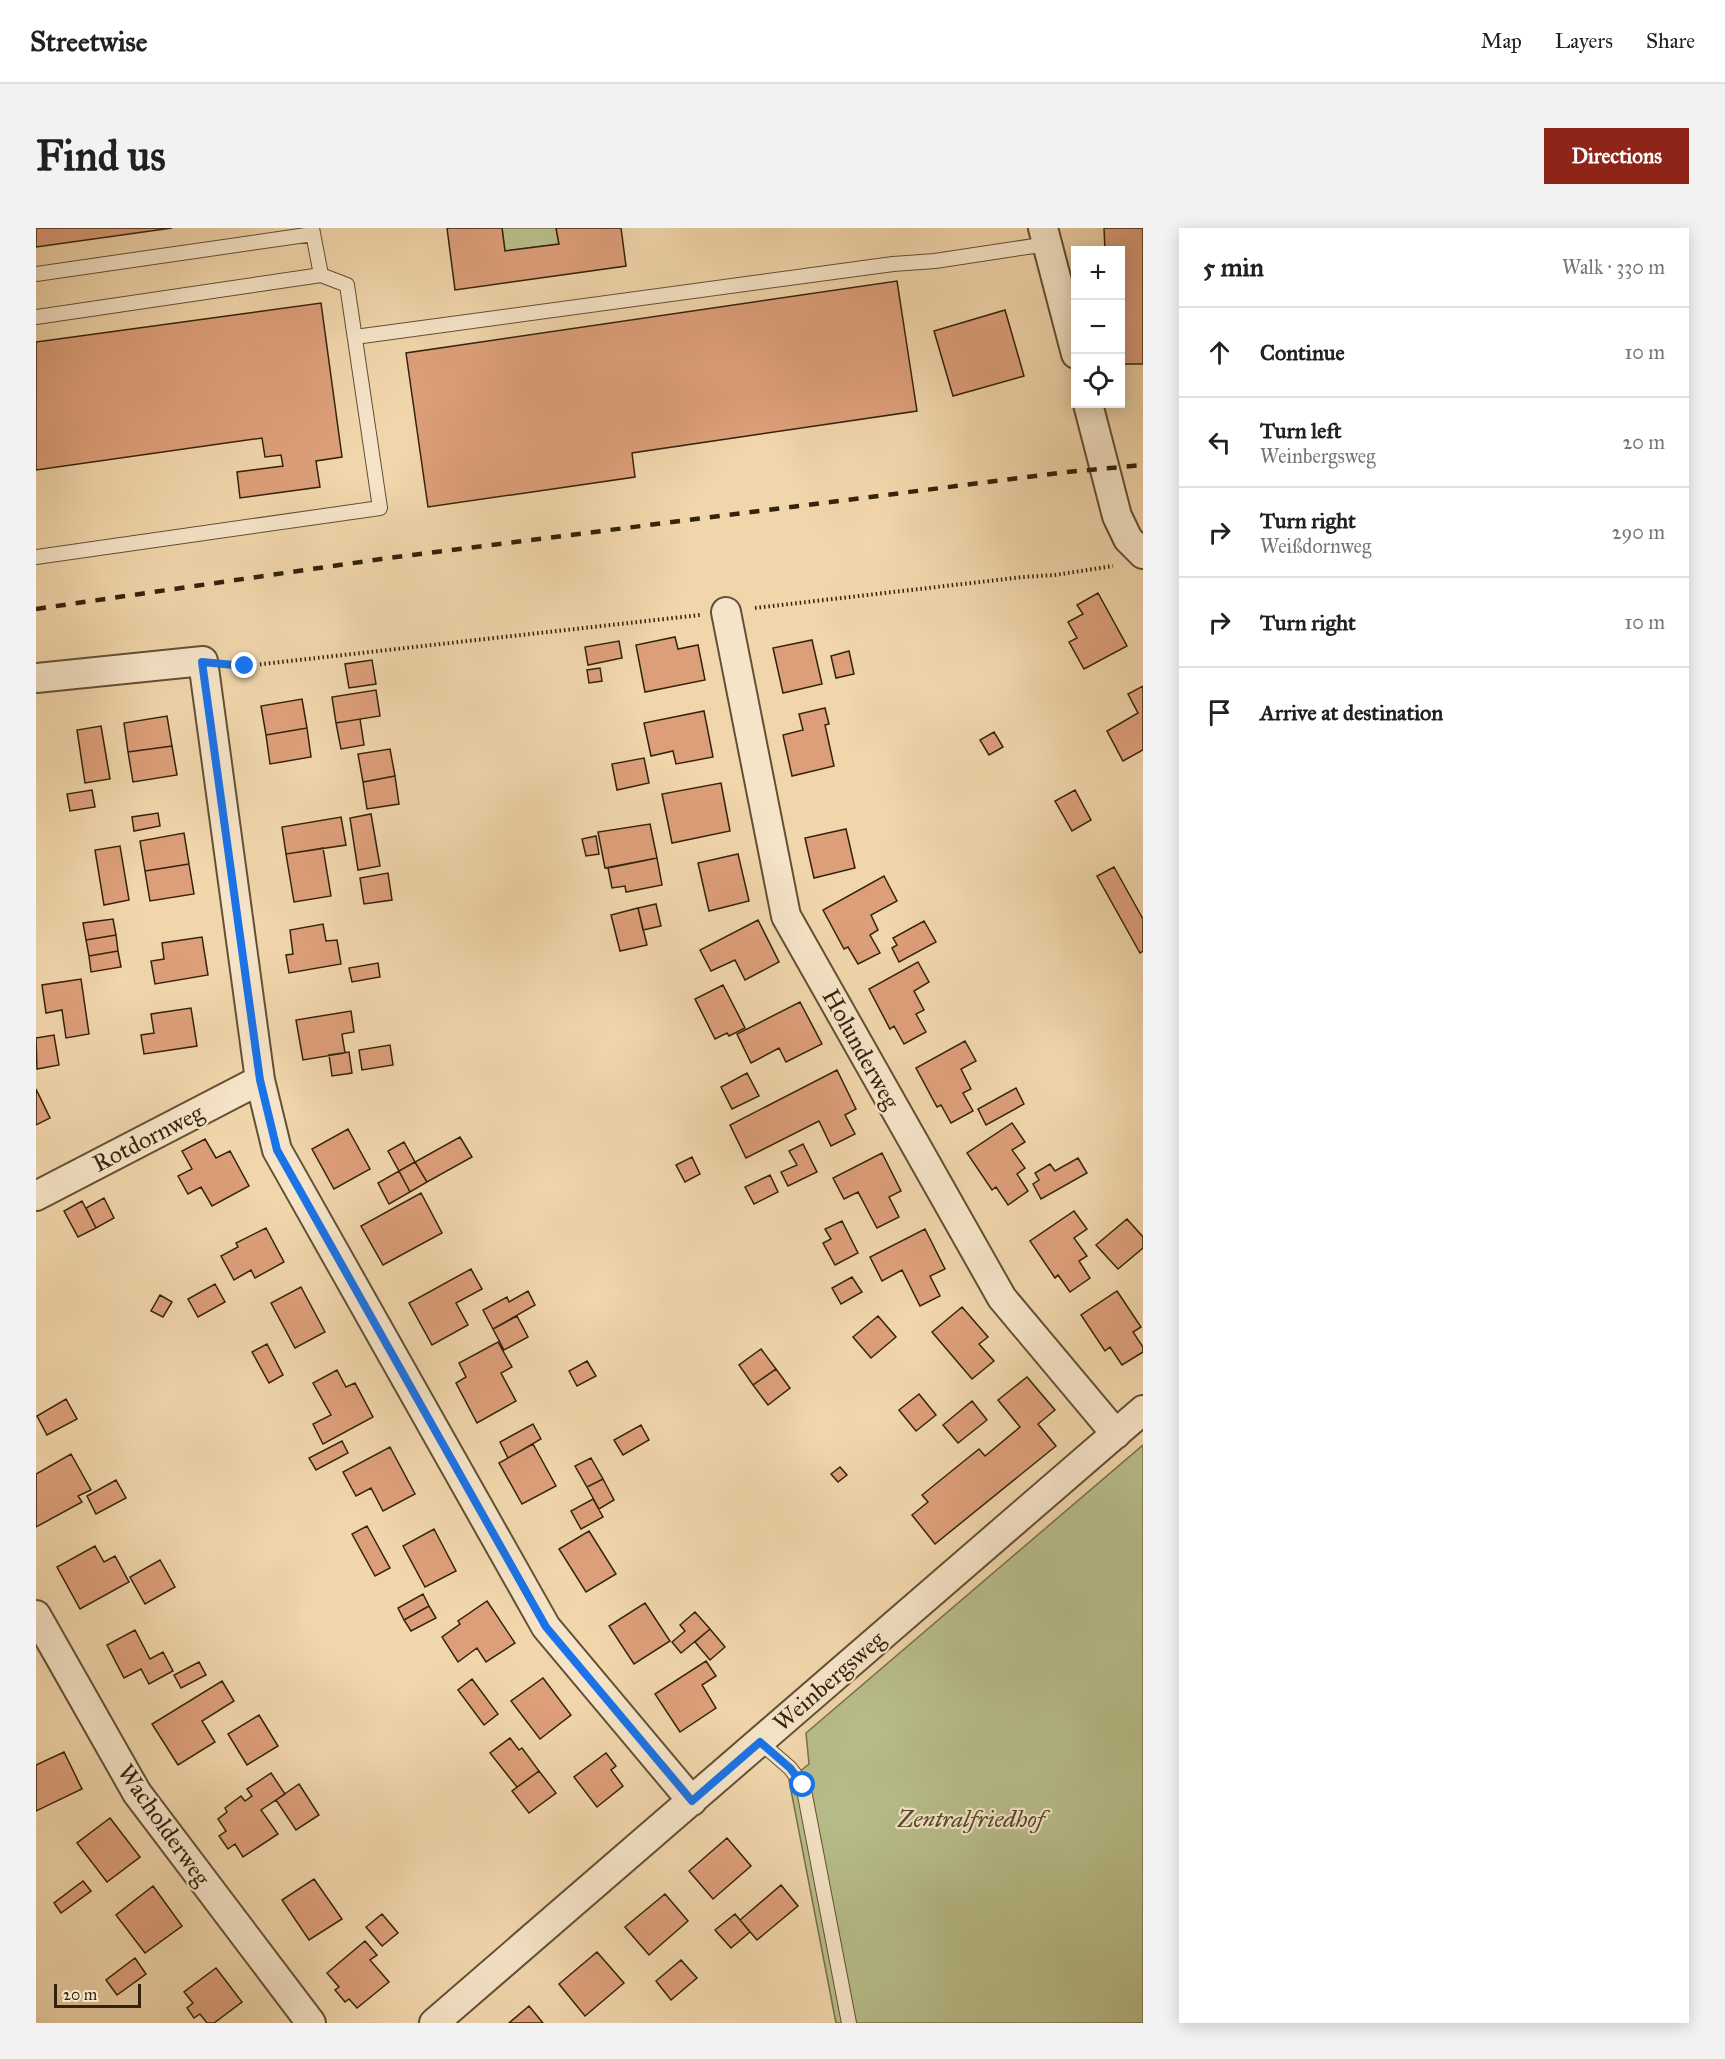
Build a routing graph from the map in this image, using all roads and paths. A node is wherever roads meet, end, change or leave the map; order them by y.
1 (313, 231) edge
2 (1045, 236) edge
3 (36, 274) edge
4 (321, 275) junction
5 (36, 317) edge
6 (1071, 335) edge
7 (355, 337) junction
8 (1089, 408) edge
9 (1143, 554) edge
10 (36, 557) edge
11 (1116, 565) dead end
12 (726, 612) junction
13 (202, 662) junction
14 (36, 678) edge
15 (260, 1080) junction
16 (36, 1196) edge
17 (1143, 1410) edge
18 (1116, 1434) junction
19 (36, 1615) edge
20 (760, 1742) junction
21 (692, 1801) junction
22 (311, 2023) edge
23 (434, 2023) edge
24 (849, 2023) edge

1 - 3 lane
1 - 4 lane
2 - 6 street
2 - 7 lane
4 - 5 lane
4 - 7 lane
7 - 10 lane
8 - 9 street
11 - 12 path
12 - 13 path
12 - 18 street, Holunderweg
13 - 14 street
13 - 15 street
15 - 16 street, Rotdornweg
15 - 21 street
17 - 18 street, Weinbergsweg
18 - 20 street, Weinbergsweg
19 - 22 street, Wacholderweg
20 - 21 street, Weinbergsweg
20 - 24 lane
21 - 23 street, Weinbergsweg

